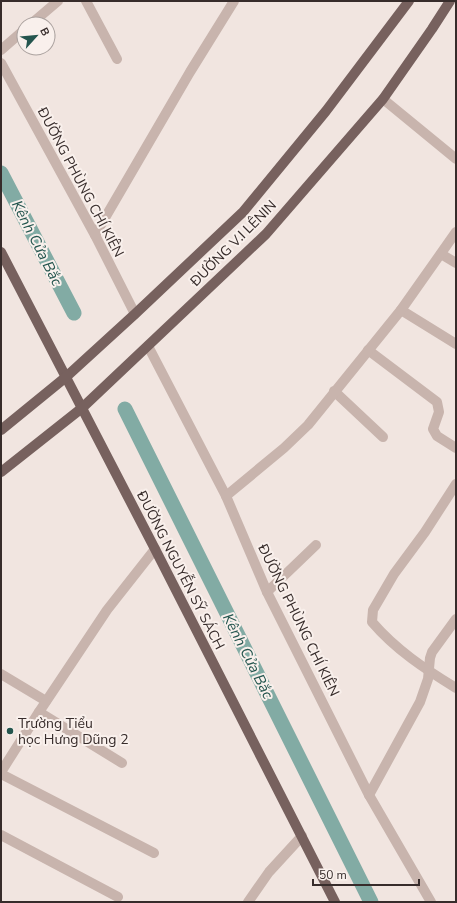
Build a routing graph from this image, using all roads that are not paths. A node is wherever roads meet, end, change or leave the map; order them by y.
1 (58, 1) edge
2 (86, 1) edge
3 (234, 1) edge
4 (409, 1) edge
5 (450, 1) edge
6 (40, 16) edge
7 (16, 37) edge
8 (1, 50) edge
9 (117, 59) dead end
10 (1, 63) edge
11 (383, 99) junction
12 (456, 158) edge
13 (456, 232) edge
14 (95, 235) junction
15 (1, 252) edge
16 (441, 254) junction
17 (456, 263) edge
18 (401, 310) junction
19 (135, 314) junction
20 (456, 344) edge
21 (148, 346) junction
22 (368, 350) junction
23 (66, 377) junction
24 (334, 391) junction
25 (82, 408) junction
26 (1, 430) edge
27 (383, 437) dead end
28 (456, 448) edge
29 (1, 472) edge
30 (456, 484) edge
31 (226, 496) junction
32 (316, 546) dead end
33 (155, 549) junction
34 (267, 592) junction
35 (455, 622) edge
36 (429, 671) junction
37 (1, 674) edge
38 (456, 688) edge
39 (46, 701) junction
40 (39, 712) junction
41 (122, 762) dead end
42 (1, 773) edge
43 (369, 795) junction
44 (1, 835) edge
45 (302, 836) junction
46 (154, 853) dead end
47 (118, 897) dead end
48 (248, 902) edge
49 (335, 902) edge
50 (430, 902) edge

1 - 6 street
2 - 9 street
3 - 14 street
4 - 19 main road, ĐƯỜNG V.I LÊNIN
5 - 11 main road, ĐƯỜNG V.I LÊNIN
7 - 8 street
10 - 14 street, ĐƯỜNG PHÙNG CHÍ KIÊN
11 - 12 street
11 - 21 main road, ĐƯỜNG V.I LÊNIN
13 - 16 street
14 - 19 street, ĐƯỜNG PHÙNG CHÍ KIÊN
15 - 23 main road, ĐƯỜNG NGUYỄN SỸ SÁCH
16 - 17 street
16 - 18 street
18 - 20 street
18 - 22 street
19 - 23 main road, ĐƯỜNG V.I LÊNIN
21 - 25 main road, ĐƯỜNG V.I LÊNIN
21 - 31 street, ĐƯỜNG PHÙNG CHÍ KIÊN
22 - 24 street
22 - 28 street
23 - 25 main road, ĐƯỜNG NGUYỄN SỸ SÁCH
23 - 26 main road, ĐƯỜNG V.I LÊNIN
24 - 27 street
24 - 31 street
25 - 29 main road, ĐƯỜNG V.I LÊNIN
25 - 33 main road, ĐƯỜNG NGUYỄN SỸ SÁCH
30 - 36 street
31 - 34 street, ĐƯỜNG PHÙNG CHÍ KIÊN
32 - 34 street
33 - 39 street
33 - 45 main road, ĐƯỜNG NGUYỄN SỸ SÁCH
34 - 43 street, ĐƯỜNG PHÙNG CHÍ KIÊN
35 - 36 street
36 - 38 street
36 - 43 street
37 - 39 street
39 - 40 street
40 - 41 street
40 - 42 street
42 - 46 street
43 - 50 street, ĐƯỜNG PHÙNG CHÍ KIÊN
44 - 47 street
45 - 48 street
45 - 49 main road, ĐƯỜNG NGUYỄN SỸ SÁCH

